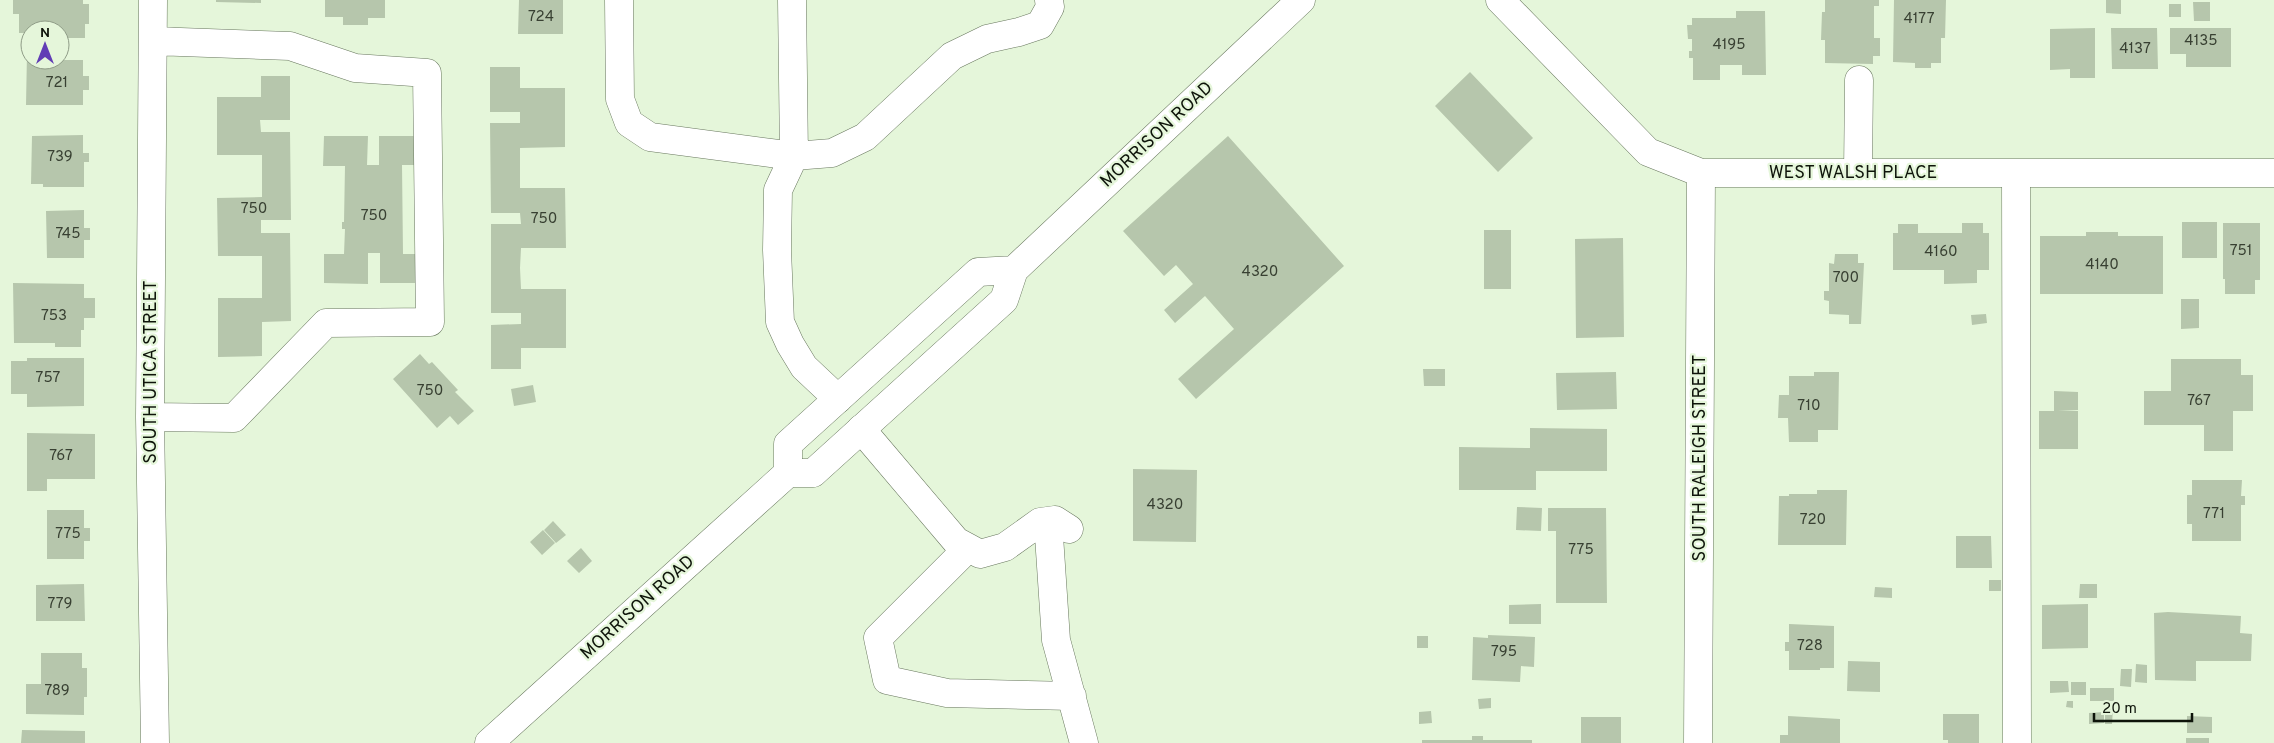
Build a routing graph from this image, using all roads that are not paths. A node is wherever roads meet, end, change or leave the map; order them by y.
1 (153, 0) edge
2 (619, 0) edge
3 (792, 0) edge
4 (1049, 0) edge
5 (1301, 0) edge
6 (1500, 0) edge
7 (153, 41) junction
8 (1859, 80) dead end
9 (794, 156) junction
10 (1701, 173) junction
11 (1858, 173) junction
12 (2016, 173) junction
13 (2274, 173) edge
14 (1014, 270) junction
15 (838, 399) junction
16 (150, 417) junction
17 (861, 429) junction
18 (788, 473) junction
19 (968, 548) junction
20 (1072, 696) junction
21 (156, 743) edge
22 (489, 743) edge
23 (1084, 743) edge
24 (1698, 743) edge
25 (2017, 743) edge

1 - 7 street, SOUTH UTICA STREET
2 - 9 street
3 - 9 street
4 - 9 street
5 - 14 street, MORRISON ROAD
6 - 10 street, WEST WALSH PLACE
7 - 16 street, SOUTH UTICA STREET
7 - 16 street
8 - 11 street
9 - 15 street
10 - 11 street, WEST WALSH PLACE
10 - 24 street, SOUTH RALEIGH STREET
11 - 12 street, WEST WALSH PLACE
12 - 13 street, WEST WALSH PLACE
12 - 25 street
14 - 15 street
14 - 17 street, MORRISON ROAD
15 - 18 street
16 - 21 street, SOUTH UTICA STREET
17 - 18 street, MORRISON ROAD
17 - 19 street
18 - 22 street, MORRISON ROAD
19 - 20 street
19 - 20 street
20 - 23 street

